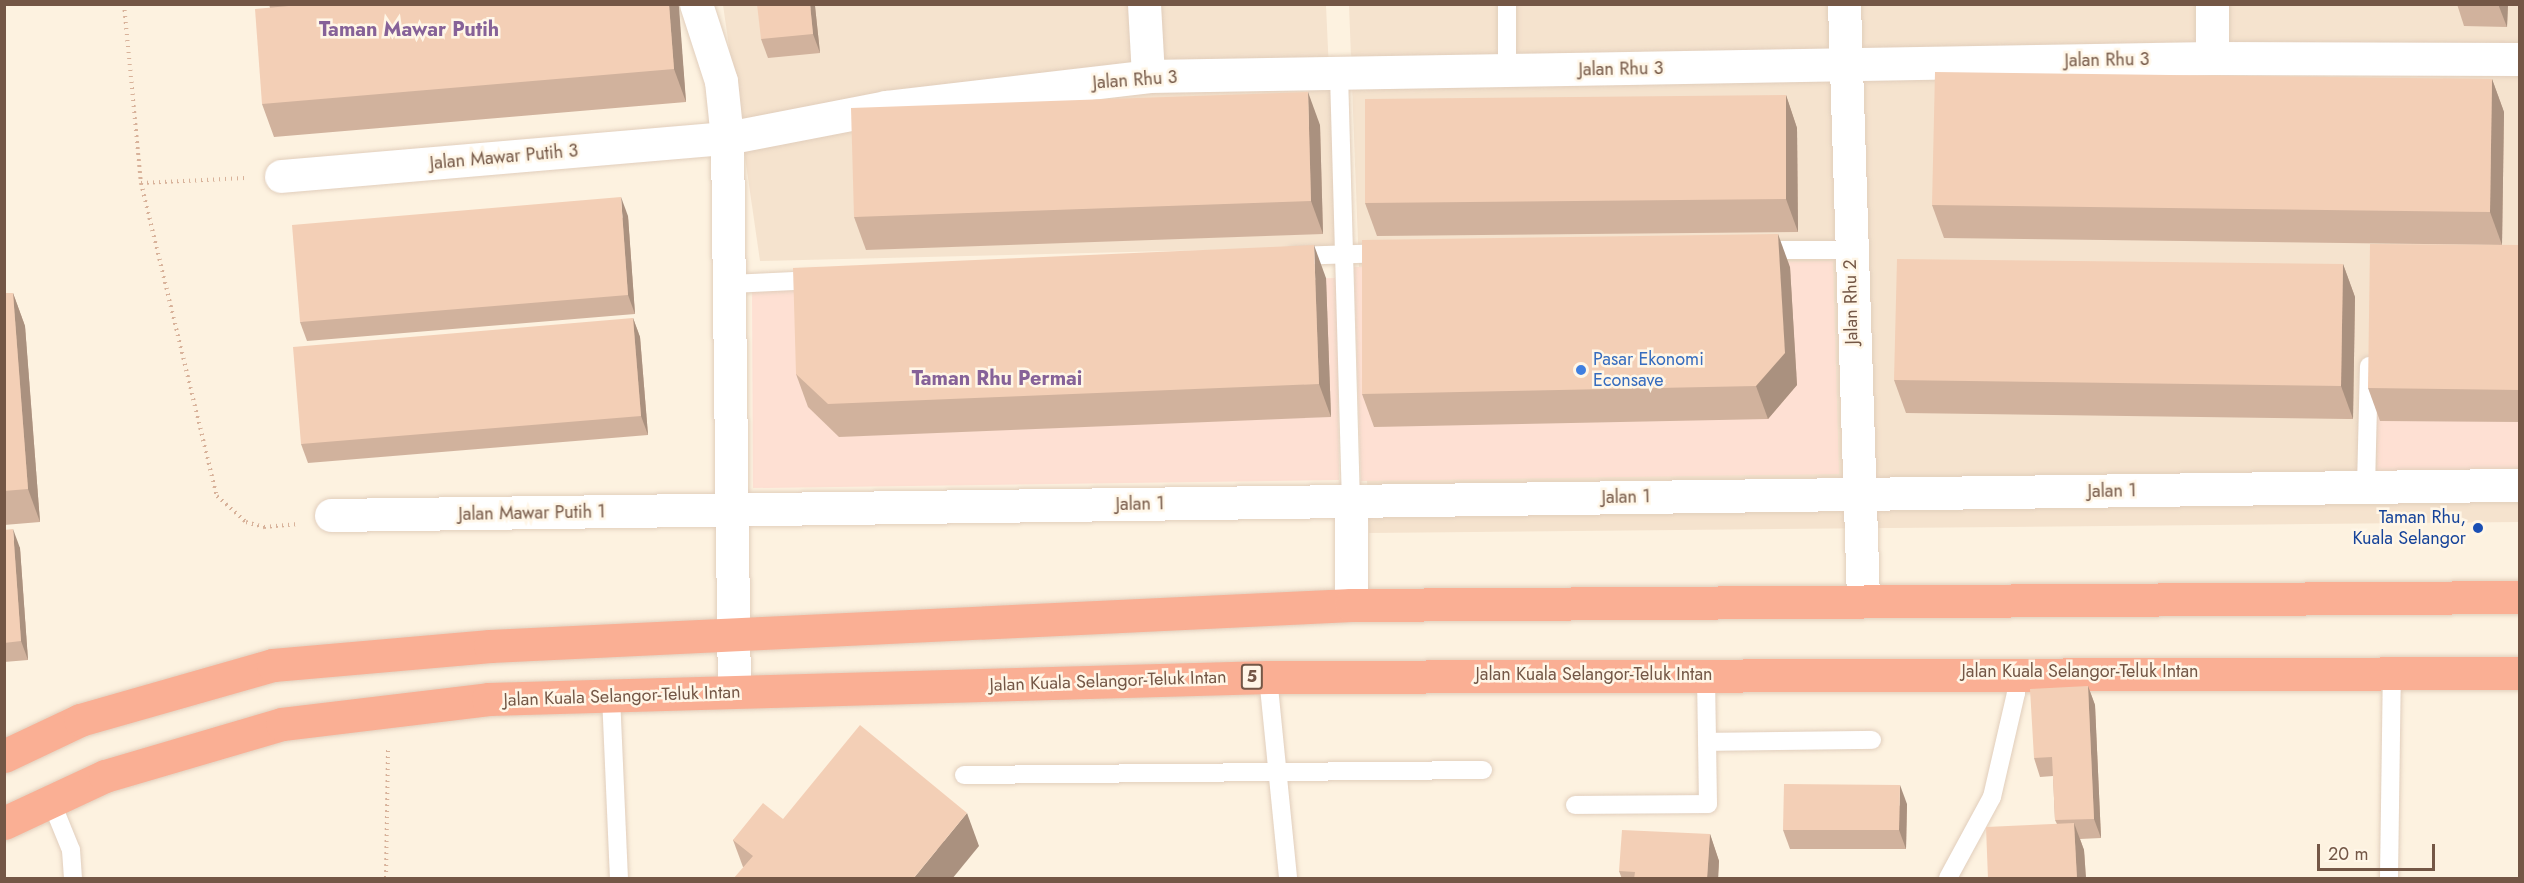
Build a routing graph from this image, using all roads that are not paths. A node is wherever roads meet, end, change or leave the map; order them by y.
1 (696, 4) edge
2 (1144, 4) edge
3 (1507, 4) edge
4 (1844, 4) edge
5 (2212, 4) edge
6 (2212, 58) junction
7 (2520, 59) edge
8 (1845, 66) junction
9 (1507, 71) junction
10 (1340, 74) junction
11 (1148, 76) junction
12 (727, 138) junction
13 (281, 176) road end
14 (1744, 250) edge
15 (1850, 250) junction
16 (1344, 253) junction
17 (1403, 253) edge
18 (1274, 257) edge
19 (836, 279) edge
20 (729, 284) junction
21 (2370, 344) edge
22 (2520, 485) edge
23 (2366, 487) junction
24 (1856, 494) junction
25 (1351, 501) junction
26 (733, 510) junction
27 (332, 516) road end
28 (2520, 597) edge
29 (1863, 600) junction
30 (1351, 605) junction
31 (736, 632) junction
32 (2392, 670) junction
33 (2015, 671) junction
34 (1706, 673) junction
35 (2520, 673) edge
36 (1268, 676) junction
37 (734, 692) junction
38 (611, 696) junction
39 (1872, 740) dead end
40 (1707, 742) junction
41 (4, 756) edge
42 (1278, 770) junction
43 (1483, 770) dead end
44 (964, 775) dead end
45 (51, 801) junction
46 (1575, 805) dead end
47 (4, 823) edge
48 (73, 879) edge
49 (619, 879) edge
50 (1288, 879) edge
51 (1948, 879) edge
52 (2389, 879) edge

1 - 12 street
2 - 11 street
3 - 9 lane
4 - 8 street, Jalan Rhu 2
5 - 6 street
6 - 7 street, Jalan Rhu 3
6 - 8 street, Jalan Rhu 3
8 - 9 street, Jalan Rhu 3
8 - 15 street, Jalan Rhu 2
9 - 10 street, Jalan Rhu 3
10 - 11 street, Jalan Rhu 3
10 - 16 lane
11 - 12 street, Jalan Rhu 3
12 - 13 street, Jalan Mawar Putih 3
12 - 20 street
14 - 15 lane
15 - 24 street, Jalan Rhu 2
16 - 17 lane
16 - 18 lane
16 - 25 lane
19 - 20 lane
20 - 26 street
21 - 23 lane
22 - 23 street, Jalan 1
23 - 24 street, Jalan 1
24 - 25 street, Jalan 1
24 - 29 street, Jalan Rhu 2
25 - 26 street, Jalan 1
25 - 30 street
26 - 27 street, Jalan Mawar Putih 1
26 - 31 street
28 - 29 highway
29 - 30 highway
30 - 31 highway
31 - 37 street
31 - 41 highway
32 - 33 highway, Jalan Kuala Selangor-Teluk Intan / 5
32 - 35 highway, Jalan Kuala Selangor-Teluk Intan / 5
32 - 52 lane
33 - 34 highway, Jalan Kuala Selangor-Teluk Intan / 5
33 - 51 lane
34 - 36 highway, Jalan Kuala Selangor-Teluk Intan / 5
34 - 40 lane
36 - 37 highway, Jalan Kuala Selangor-Teluk Intan / 5
36 - 42 lane
37 - 38 highway, Jalan Kuala Selangor-Teluk Intan / 5
38 - 45 highway, Jalan Kuala Selangor-Teluk Intan / 5
38 - 49 lane
39 - 40 lane
40 - 46 lane
42 - 43 lane
42 - 44 lane
42 - 50 lane
45 - 47 highway, Jalan Kuala Selangor-Teluk Intan / 5
45 - 48 lane

